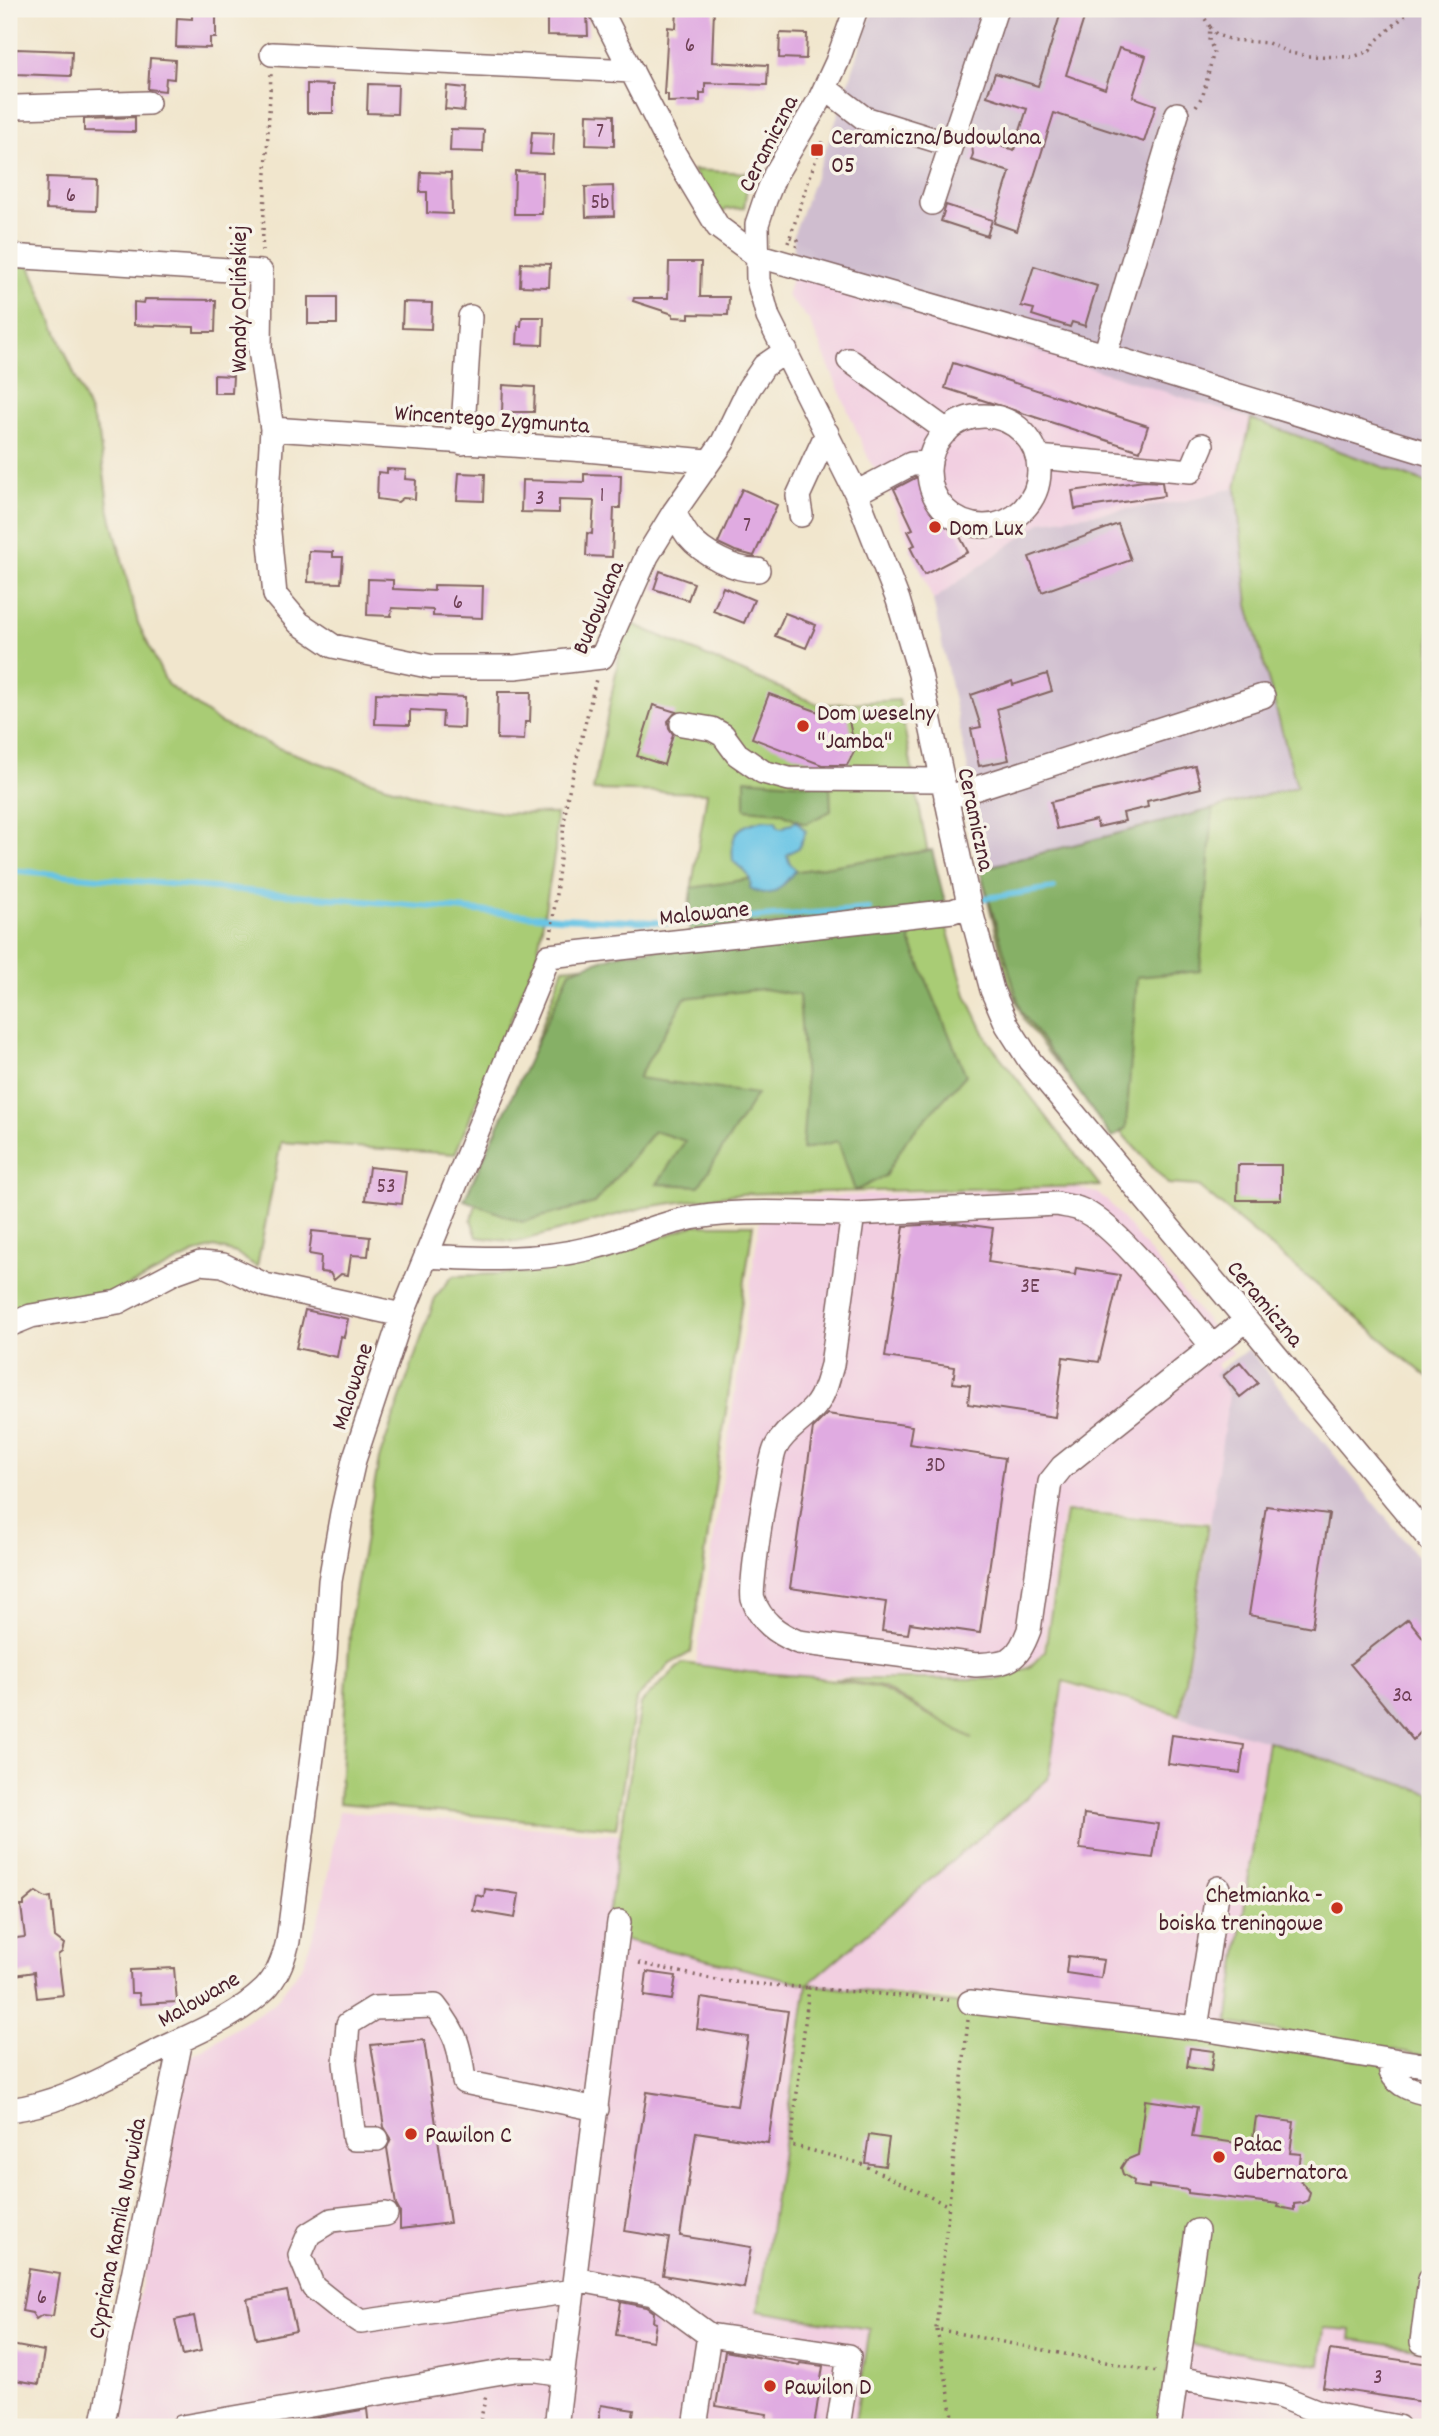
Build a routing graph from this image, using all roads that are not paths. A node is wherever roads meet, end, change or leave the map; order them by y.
1 (600, 9) edge
2 (856, 9) edge
3 (996, 9) edge
4 (272, 54) road end
5 (632, 71) junction
6 (825, 88) junction
7 (148, 103) dead end
8 (16, 107) dead end
9 (1186, 111) road end
10 (951, 145) junction
11 (932, 203) dead end
12 (756, 255) junction
13 (9, 256) edge
14 (470, 317) dead end
15 (786, 351) junction
16 (1105, 355) junction
17 (849, 360) dead end
18 (272, 429) junction
19 (947, 431) junction
20 (827, 433) junction
21 (462, 443) junction
22 (1202, 445) dead end
23 (1430, 454) edge
24 (1038, 457) junction
25 (708, 461) junction
26 (930, 463) junction
27 (856, 493) junction
28 (674, 512) junction
29 (801, 515) dead end
30 (758, 570) dead end
31 (601, 657) joint
32 (1264, 696) dead end
33 (681, 724) dead end
34 (944, 789) junction
35 (968, 901) junction
36 (853, 1214) junction
37 (426, 1256) junction
38 (402, 1315) junction
39 (1246, 1320) junction
40 (9, 1325) edge
41 (1213, 1346) junction
42 (1430, 1540) edge
43 (1218, 1888) dead end
44 (619, 1922) dead end
45 (970, 2002) road end
46 (1196, 2028) junction
47 (181, 2040) junction
48 (1421, 2064) edge
49 (1430, 2094) edge
50 (597, 2109) junction
51 (9, 2110) edge
52 (377, 2139) dead end
53 (386, 2214) dead end
54 (1197, 2231) dead end
55 (1430, 2279) edge
56 (574, 2285) junction
57 (709, 2335) junction
58 (1430, 2343) edge
59 (563, 2374) junction
60 (1176, 2377) junction
61 (241, 2422) edge
62 (102, 2427) edge
63 (183, 2427) edge
64 (556, 2427) edge
65 (695, 2427) edge
66 (838, 2427) edge
67 (1169, 2427) edge
68 (1398, 2427) edge

1 - 5 street
2 - 6 street, Ceramiczna
3 - 10 street
4 - 5 street
5 - 12 street
6 - 10 street
6 - 12 street, Ceramiczna
7 - 8 street
9 - 16 street
10 - 11 street
12 - 15 street, Ceramiczna
12 - 16 street
13 - 18 street, Wandy Orlińskiej
14 - 21 street
15 - 20 street, Ceramiczna
15 - 25 street, Budowlana
16 - 23 street
17 - 19 street
18 - 21 street, Wincentego Zygmunta
18 - 31 street, Wandy Orlińskiej
19 - 24 street
19 - 26 street
20 - 27 street, Ceramiczna
20 - 29 street
21 - 25 street, Wincentego Zygmunta
22 - 24 street
24 - 26 street
25 - 28 street, Budowlana
26 - 27 street
27 - 34 street, Ceramiczna
28 - 30 street
28 - 31 street, Budowlana
32 - 34 street
33 - 34 street
34 - 35 street, Ceramiczna
35 - 37 street, Malowane
35 - 39 street, Ceramiczna
36 - 37 street
36 - 41 street
36 - 41 street
37 - 38 street, Malowane
38 - 40 street
38 - 47 street, Malowane
39 - 41 street
39 - 42 street, Ceramiczna
43 - 46 street
44 - 50 street
45 - 46 street
46 - 48 street
47 - 51 street, Malowane
47 - 62 street, Cypriana Kamila Norwida
48 - 49 street
50 - 52 street
50 - 56 street
53 - 56 street
54 - 60 street
55 - 58 street
56 - 57 street
56 - 59 street
57 - 65 street
57 - 66 street
59 - 61 street
59 - 64 street
60 - 67 street
60 - 68 street
61 - 63 street

